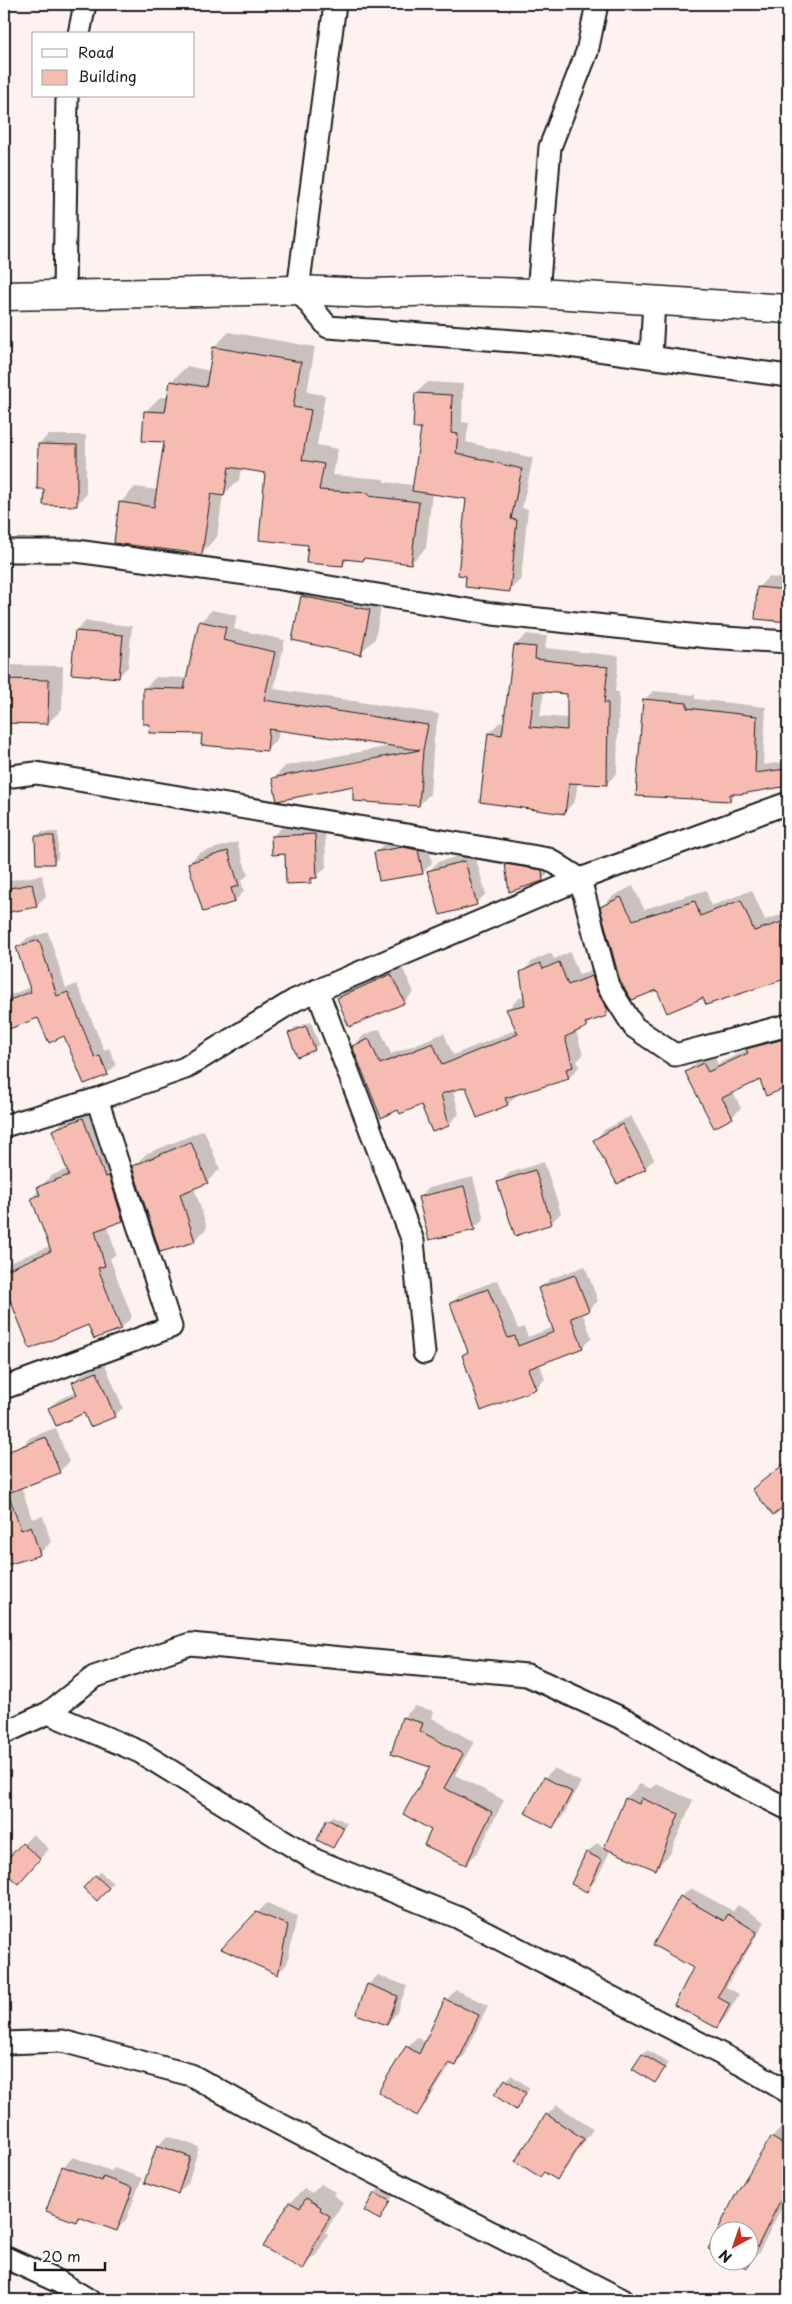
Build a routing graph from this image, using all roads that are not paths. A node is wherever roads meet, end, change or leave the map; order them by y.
1 (85, 4) edge
2 (335, 4) edge
3 (597, 4) edge
4 (79, 32) edge
5 (67, 98) edge
6 (298, 290) junction
7 (538, 293) junction
8 (64, 294) junction
9 (4, 296) edge
10 (654, 300) junction
11 (788, 309) edge
12 (651, 357) junction
13 (788, 376) edge
14 (4, 551) edge
15 (788, 642) edge
16 (4, 778) edge
17 (788, 803) edge
18 (580, 879) junction
19 (317, 990) junction
20 (788, 1025) edge
21 (97, 1100) junction
22 (4, 1126) edge
23 (424, 1354) dead end
24 (4, 1388) edge
25 (48, 1713) junction
26 (4, 1733) edge
27 (788, 1809) edge
28 (4, 2042) edge
29 (788, 2092) edge
30 (4, 2257) edge
31 (89, 2300) edge
32 (623, 2300) edge

1 - 4 street
2 - 6 street
3 - 7 street
5 - 8 street
6 - 7 main road
6 - 8 main road
6 - 12 street
7 - 10 main road
8 - 9 main road
10 - 11 main road
10 - 12 street
12 - 13 street
14 - 15 street
16 - 18 street
17 - 18 street
18 - 19 street
18 - 20 street
19 - 21 street
19 - 23 street
21 - 22 street
21 - 24 street
25 - 26 street
25 - 27 street
25 - 29 street
28 - 32 street
30 - 31 street

